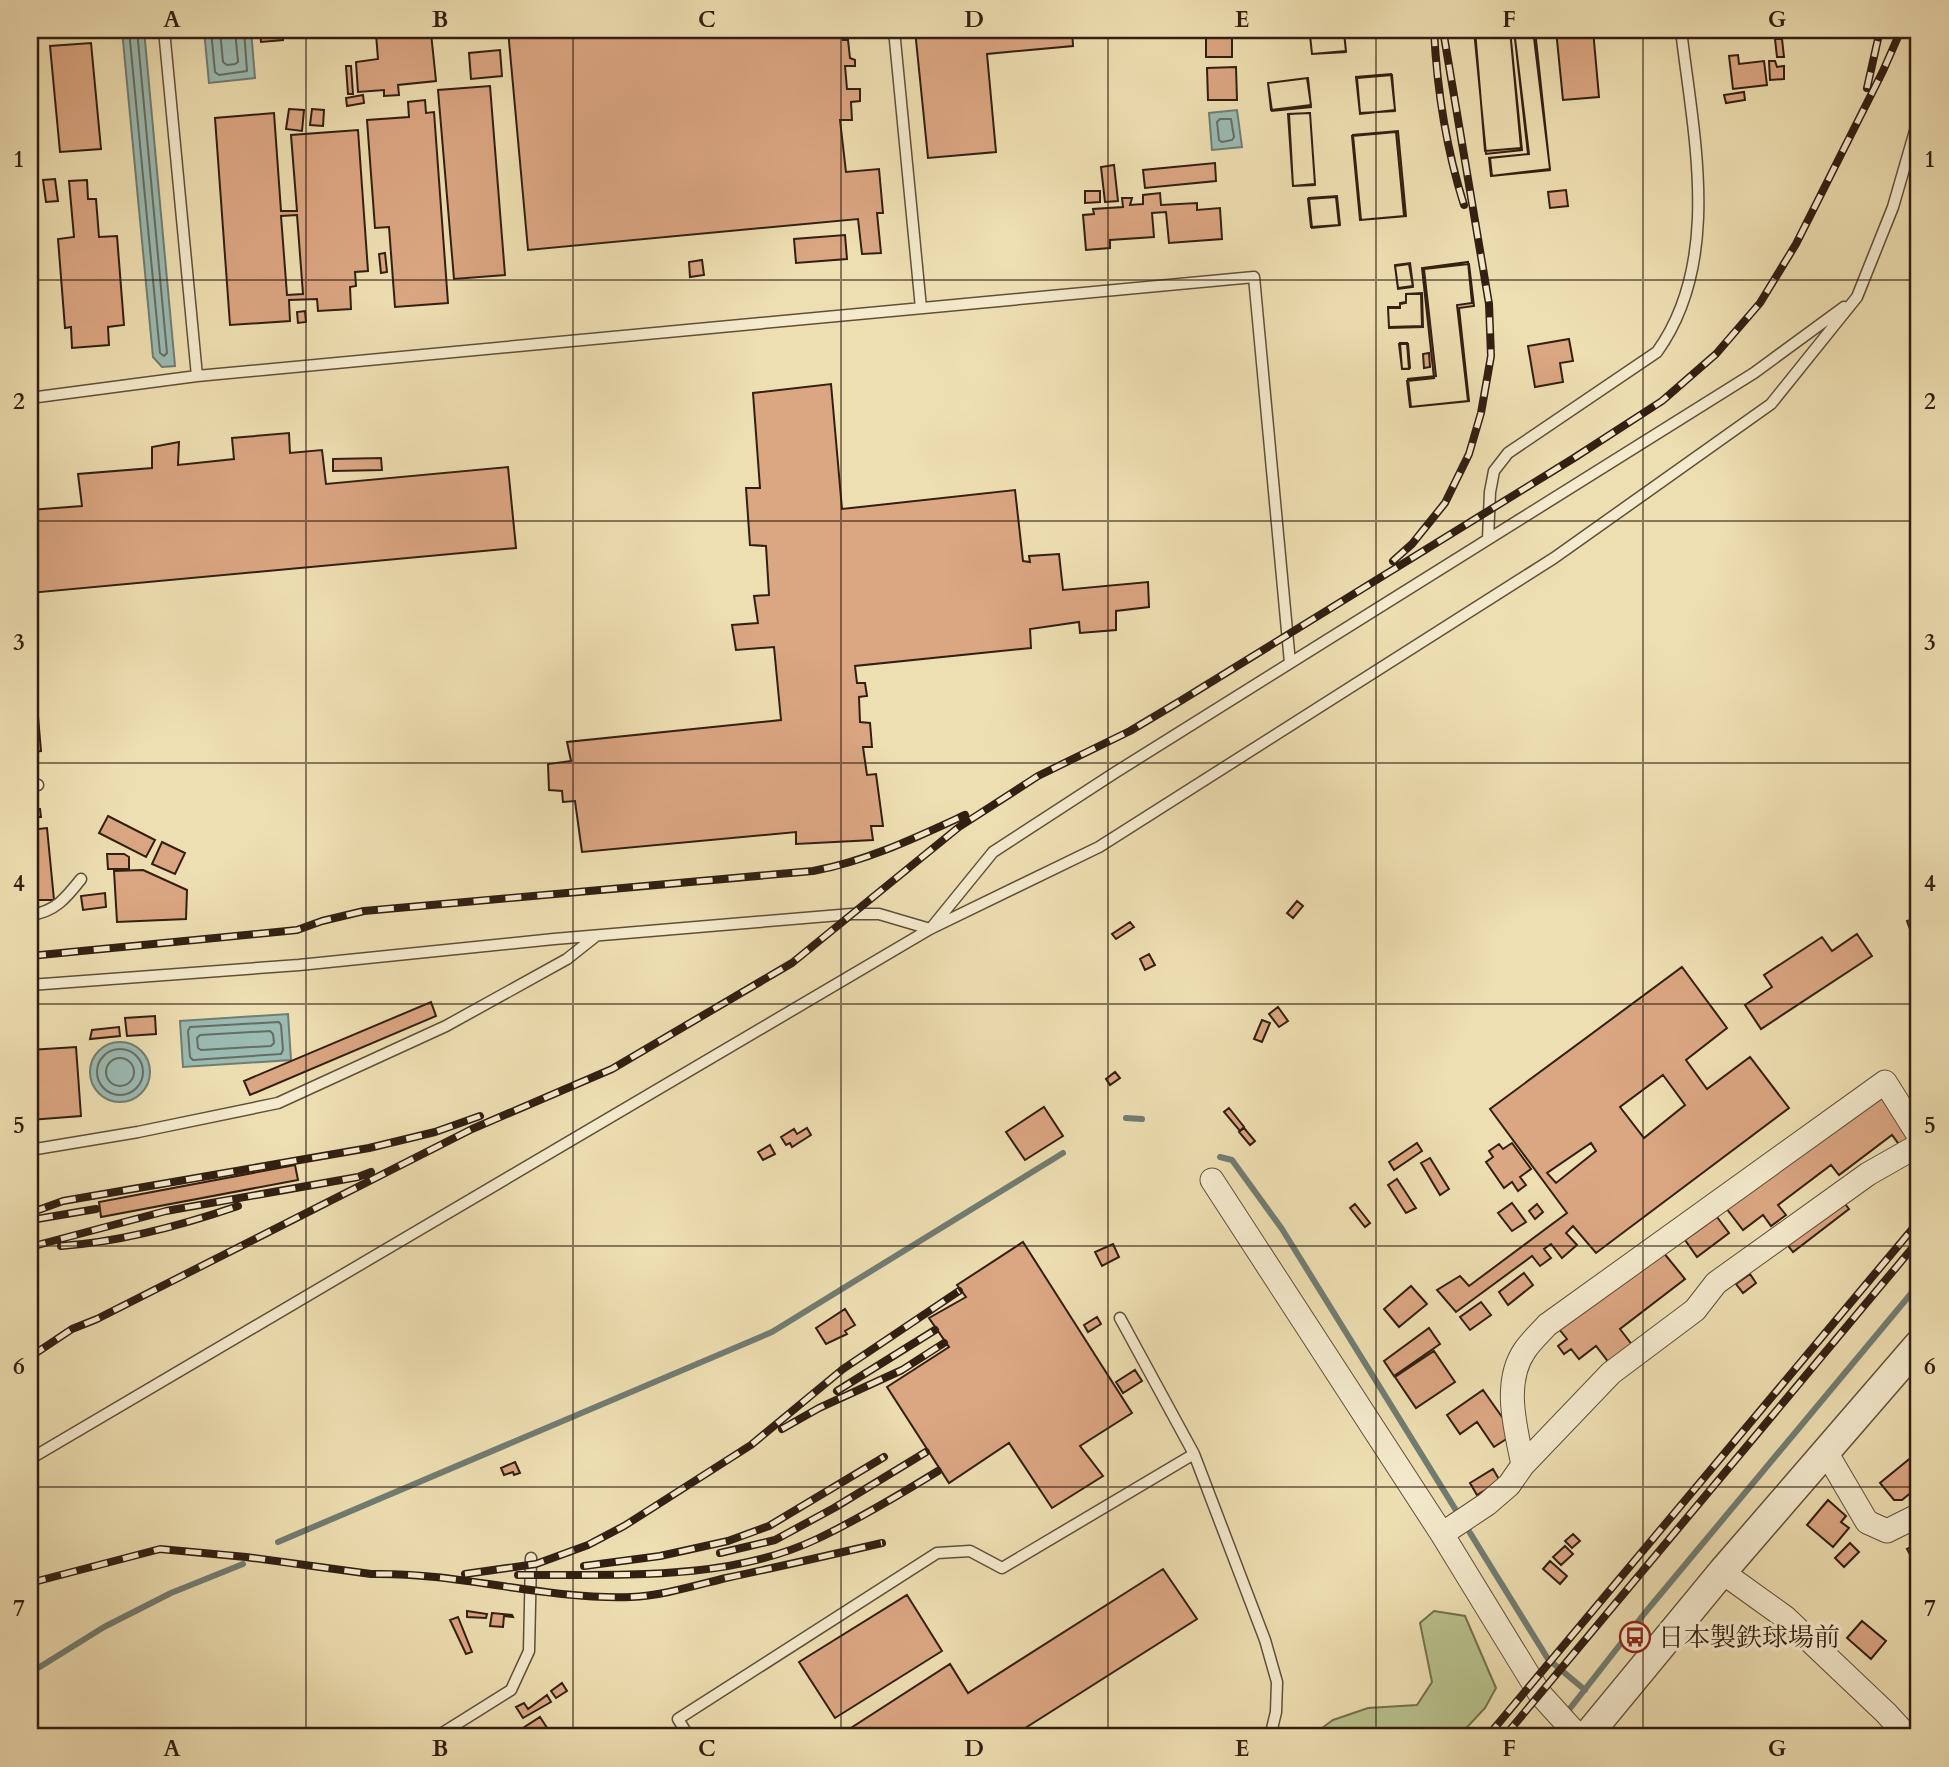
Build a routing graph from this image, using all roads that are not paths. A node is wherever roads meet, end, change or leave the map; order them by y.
1 (164, 30) edge
2 (894, 30) edge
3 (1681, 30) edge
4 (1919, 117) edge
5 (1857, 297) junction
6 (921, 308) junction
7 (197, 376) junction
8 (30, 398) edge
9 (1488, 539) junction
10 (1290, 663) junction
11 (81, 879) dead end
12 (30, 915) edge
13 (930, 929) junction
14 (596, 936) junction
15 (30, 985) edge
16 (1919, 1136) edge
17 (1919, 1145) edge
18 (30, 1150) edge
19 (1212, 1180) dead end
20 (1120, 1318) dead end
21 (1914, 1354) edge
22 (1826, 1452) junction
23 (1194, 1454) junction
24 (30, 1459) edge
25 (1523, 1465) junction
26 (1919, 1515) edge
27 (1455, 1526) junction
28 (531, 1558) dead end
29 (1722, 1572) junction
30 (436, 1737) edge
31 (689, 1737) edge
32 (1270, 1737) edge
33 (1579, 1737) edge
34 (1586, 1737) edge
35 (1908, 1737) edge

1 - 7 lane
2 - 6 lane
3 - 9 lane
4 - 5 lane
5 - 9 lane
5 - 13 lane
6 - 7 lane
6 - 10 lane
7 - 8 lane
9 - 10 lane
10 - 13 lane
11 - 12 lane
13 - 14 lane
13 - 24 lane
14 - 15 lane
14 - 18 lane
16 - 25 street
17 - 25 street
19 - 27 street
20 - 23 lane
21 - 22 street
22 - 26 street
22 - 29 street
23 - 31 lane
23 - 32 lane
25 - 27 street
27 - 33 street
28 - 30 lane
29 - 34 street
29 - 35 street

